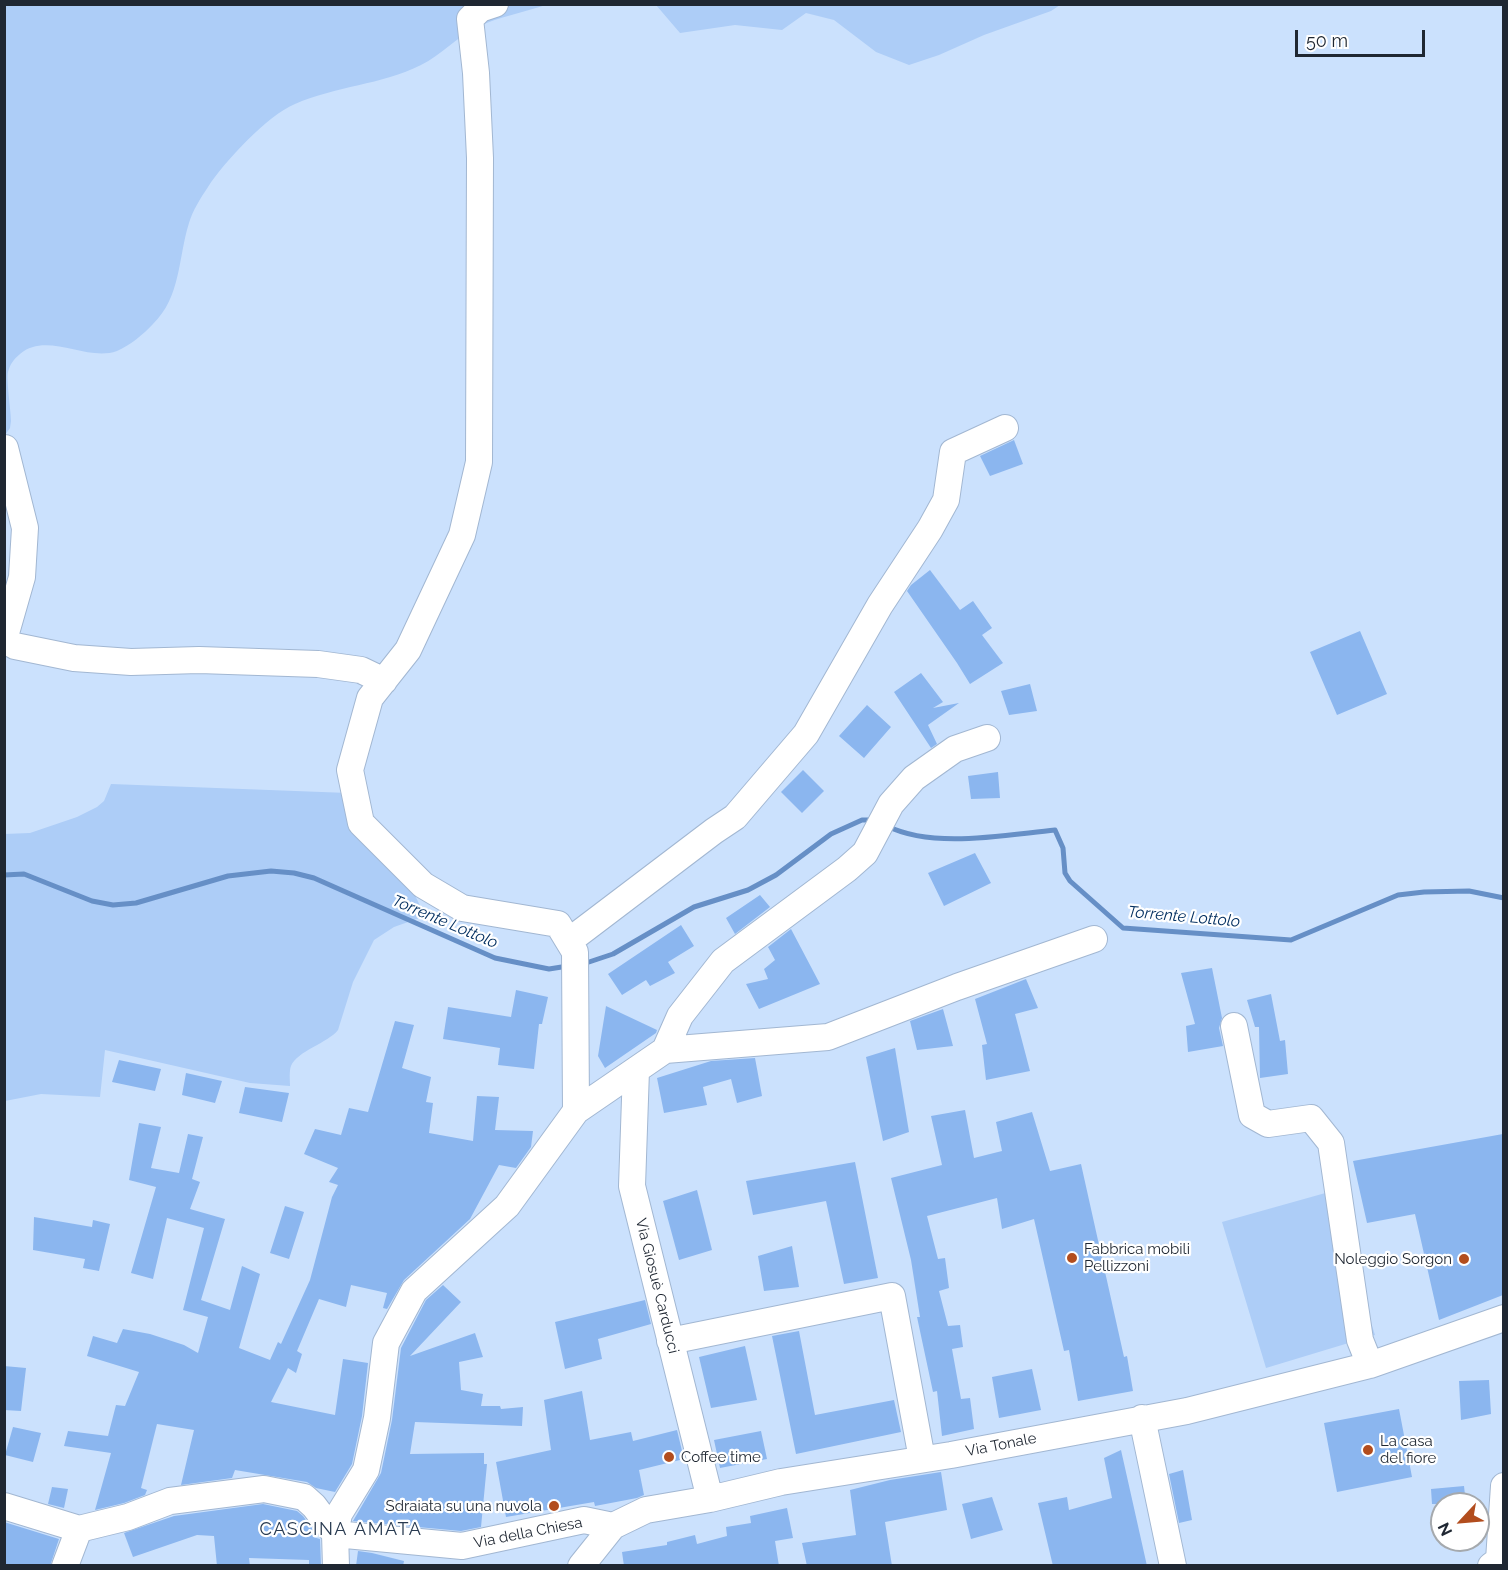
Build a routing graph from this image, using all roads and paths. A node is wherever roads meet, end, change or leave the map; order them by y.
1 (487, 7) edge
2 (1005, 428) dead end
3 (5, 448) edge
4 (384, 681) junction
5 (987, 738) dead end
6 (1094, 939) dead end
7 (573, 957) junction
8 (1234, 1026) dead end
9 (666, 1050) junction
10 (636, 1070) junction
11 (576, 1111) junction
12 (1503, 1319) edge
13 (670, 1341) junction
14 (1380, 1362) junction
15 (1142, 1418) junction
16 (922, 1459) junction
17 (1503, 1486) edge
18 (710, 1499) junction
19 (4, 1506) edge
20 (613, 1526) junction
21 (79, 1529) junction
22 (335, 1534) junction
23 (458, 1556) edge
24 (64, 1566) edge
25 (336, 1566) edge
26 (581, 1566) edge
27 (1173, 1566) edge
28 (1491, 1566) edge

1 - 4 street
2 - 7 street
3 - 4 street
4 - 7 street
5 - 9 street
6 - 9 street
7 - 11 street
8 - 14 street
9 - 10 street
10 - 11 street
10 - 13 street, Via Giosuè Carducci
11 - 22 street
12 - 14 street, Via Tonale
13 - 16 street
13 - 18 street, Via Giosuè Carducci
14 - 15 street, Via Tonale
15 - 16 street, Via Tonale
15 - 27 street
16 - 18 street, Via Tonale
17 - 28 street
18 - 20 street, Via Tonale
19 - 21 street
20 - 23 street, Via della Chiesa
20 - 26 street
21 - 22 street
21 - 24 street
22 - 23 street, Via della Chiesa
22 - 25 street

